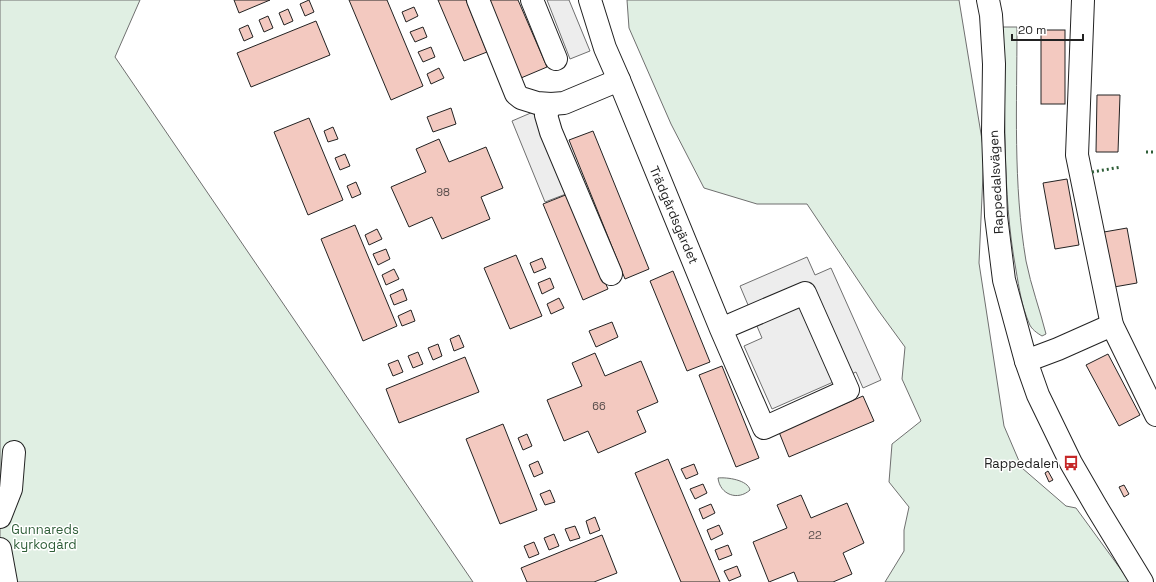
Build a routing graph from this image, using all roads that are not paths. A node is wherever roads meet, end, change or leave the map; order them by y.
1 (478, 0) edge
2 (532, 0) edge
3 (590, 0) edge
4 (988, 0) edge
5 (1083, 0) edge
6 (556, 59) dead end
7 (619, 80) junction
8 (551, 104) junction
9 (611, 274) dead end
10 (1112, 326) junction
11 (722, 329) junction
12 (1026, 360) junction
13 (1156, 415) edge
14 (14, 452) dead end
15 (0, 517) edge
16 (0, 549) edge
17 (6, 582) edge
18 (1142, 582) edge

1 - 8 street
2 - 6 street
3 - 7 street, Trädgårdsgärdet
4 - 12 street, Rappedalsvägen
5 - 10 street
7 - 8 street
7 - 11 street, Trädgårdsgärdet
8 - 9 street
10 - 12 street
10 - 13 street
11 - 11 street, Trädgårdsgärdet
12 - 18 street, Rappedalsvägen
14 - 15 street
16 - 17 street

